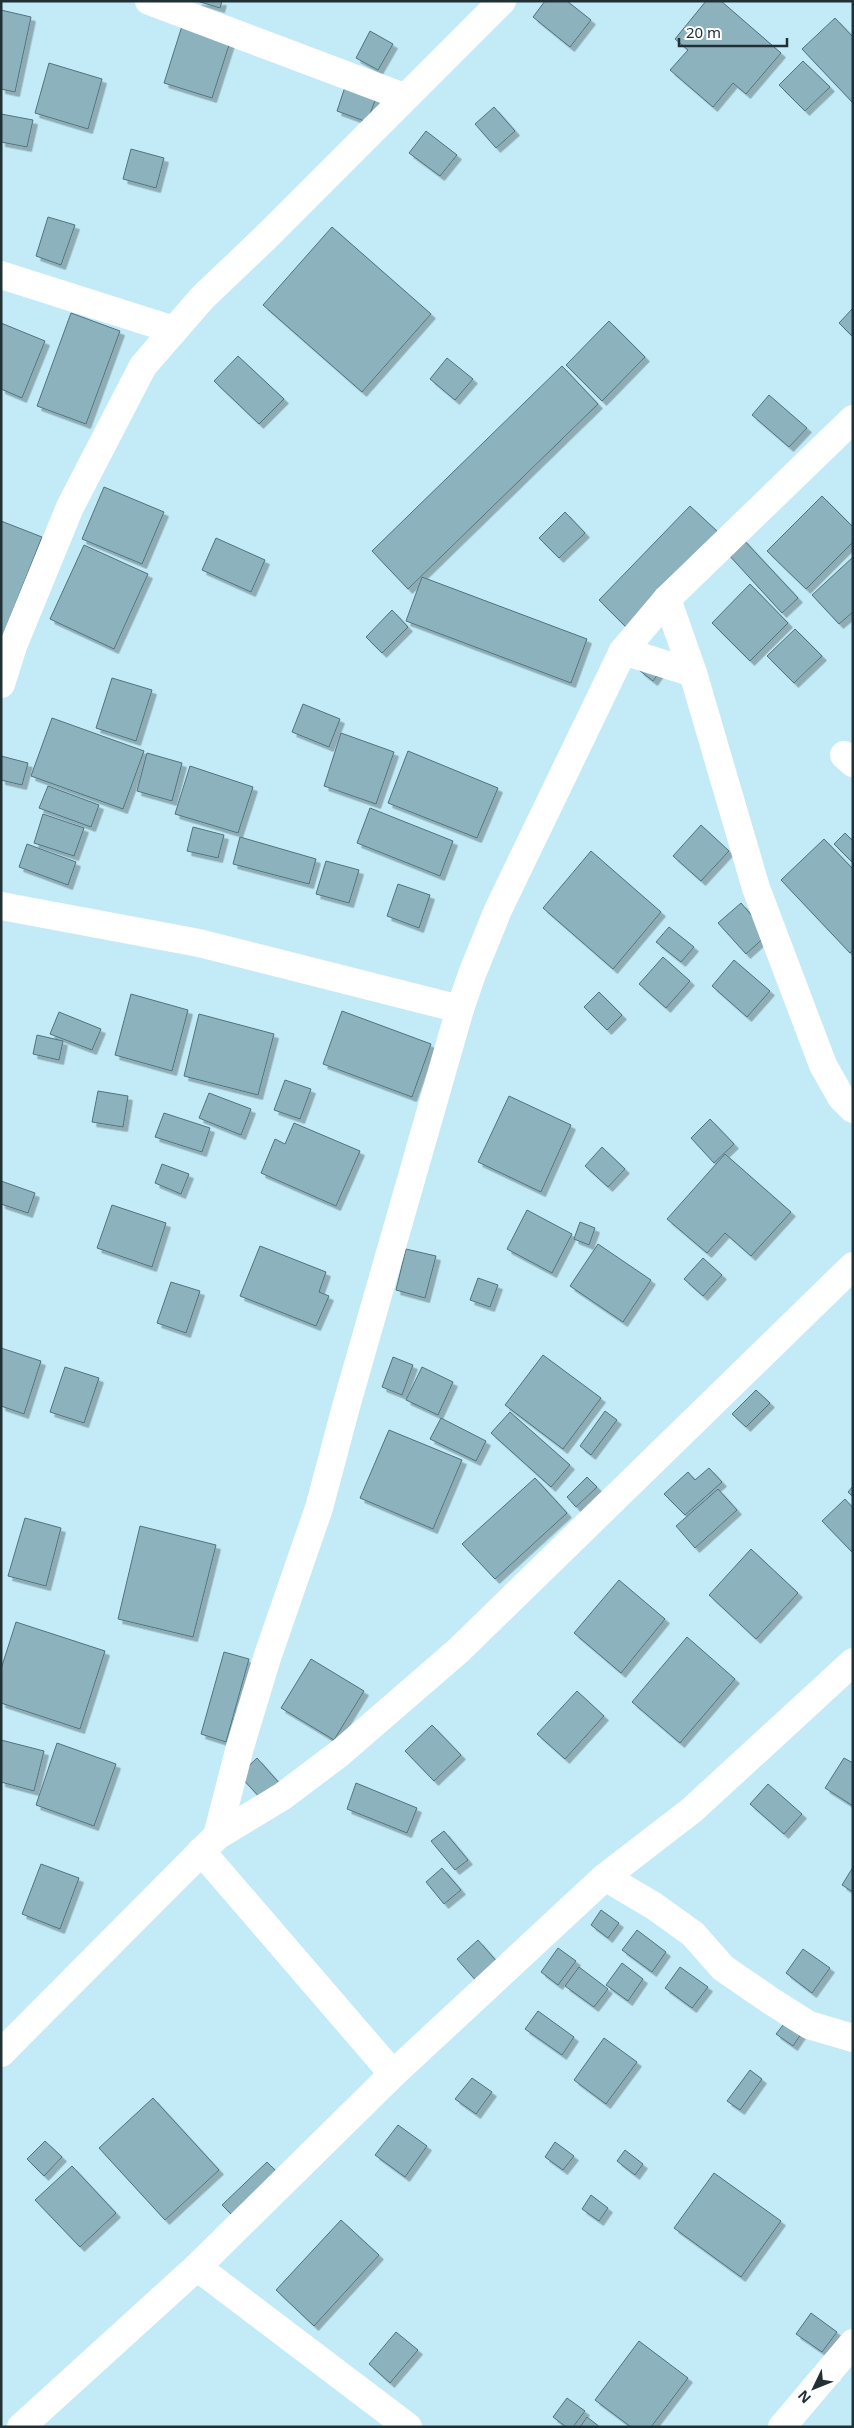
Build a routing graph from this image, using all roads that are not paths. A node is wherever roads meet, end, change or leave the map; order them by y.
1 (149, 1) edge
2 (502, 1) edge
3 (404, 97) junction
4 (1, 275) edge
5 (174, 330) junction
6 (853, 419) edge
7 (667, 599) junction
8 (623, 651) junction
9 (693, 673) junction
10 (1, 684) edge
11 (1, 906) edge
12 (460, 1009) junction
13 (853, 1109) edge
14 (853, 1266) edge
15 (853, 1662) edge
16 (209, 1844) junction
17 (604, 1877) junction
18 (853, 2038) edge
19 (3, 2048) edge
20 (393, 2074) junction
21 (197, 2267) junction
22 (853, 2343) edge
23 (21, 2427) edge
24 (408, 2427) edge
25 (782, 2427) edge

1 - 3 street
2 - 3 street
3 - 5 street
4 - 5 street
5 - 10 street
6 - 7 street
7 - 8 street
7 - 9 street
8 - 9 street
8 - 12 street
9 - 13 street
11 - 12 street
12 - 16 street
14 - 16 street
15 - 17 street
16 - 19 street
16 - 20 street
17 - 18 street
17 - 20 street
20 - 21 street
21 - 23 street
21 - 24 street
22 - 25 street

